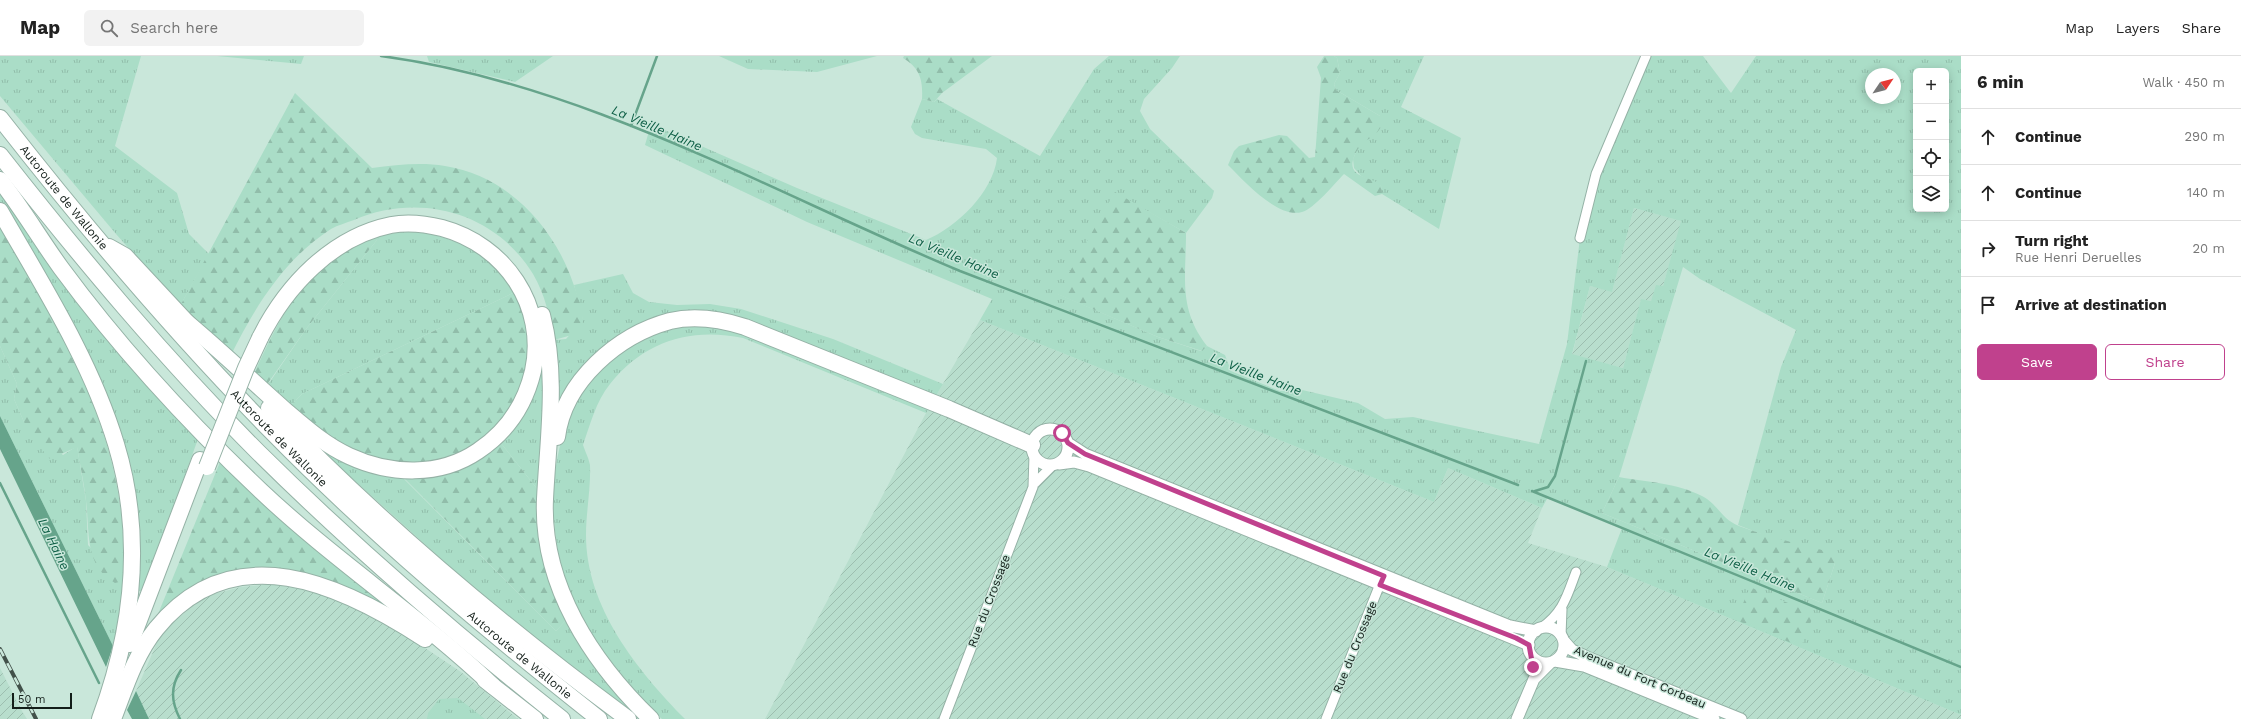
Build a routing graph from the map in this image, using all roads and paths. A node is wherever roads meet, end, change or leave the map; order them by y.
1 (1646, 56) edge
2 (0, 118) edge
3 (0, 155) edge
4 (0, 180) edge
5 (0, 212) edge
6 (1580, 238) dead end
7 (98, 242) junction
8 (185, 321) junction
9 (256, 335) junction
10 (1068, 443) junction
11 (1033, 450) junction
12 (203, 464) junction
13 (1056, 464) junction
14 (547, 476) junction
15 (1035, 483) junction
16 (1576, 572) dead end
17 (1382, 580) junction
18 (1562, 609) junction
19 (1539, 630) junction
20 (1562, 639) junction
21 (1530, 650) junction
22 (1553, 662) junction
23 (130, 674) junction
24 (1534, 679) junction
25 (493, 686) junction
26 (110, 691) junction
27 (1712, 716) edge
28 (100, 719) edge
29 (113, 719) edge
30 (535, 719) edge
31 (562, 719) edge
32 (599, 719) edge
33 (628, 719) edge
34 (651, 719) edge
35 (944, 719) edge
36 (1326, 719) edge
37 (1517, 719) edge
38 (1741, 719) edge

1 - 6 street
2 - 7 highway, Autoroute de Wallonie
3 - 31 highway, Autoroute de Wallonie
4 - 25 highway
5 - 26 highway
7 - 8 highway
7 - 32 highway, Autoroute de Wallonie
8 - 9 highway
8 - 33 highway
9 - 12 highway, bridge
9 - 14 highway
10 - 11 street
10 - 13 street
10 - 17 street
11 - 13 street
11 - 14 highway
11 - 15 street
12 - 23 highway
12 - 26 highway
13 - 15 street
13 - 17 street
14 - 34 highway
15 - 35 street, Rue du Crossage
16 - 18 street
17 - 19 street
17 - 21 street
17 - 36 street, Rue du Crossage
18 - 19 street
18 - 20 street
19 - 20 street
19 - 21 street
20 - 22 street
20 - 27 street, Avenue du Fort Corbeau
21 - 22 street
21 - 24 street
22 - 24 street
22 - 27 street, Avenue du Fort Corbeau
23 - 25 highway
23 - 29 highway
24 - 37 street
25 - 30 highway
26 - 28 highway
27 - 38 street, Avenue du Fort Corbeau

